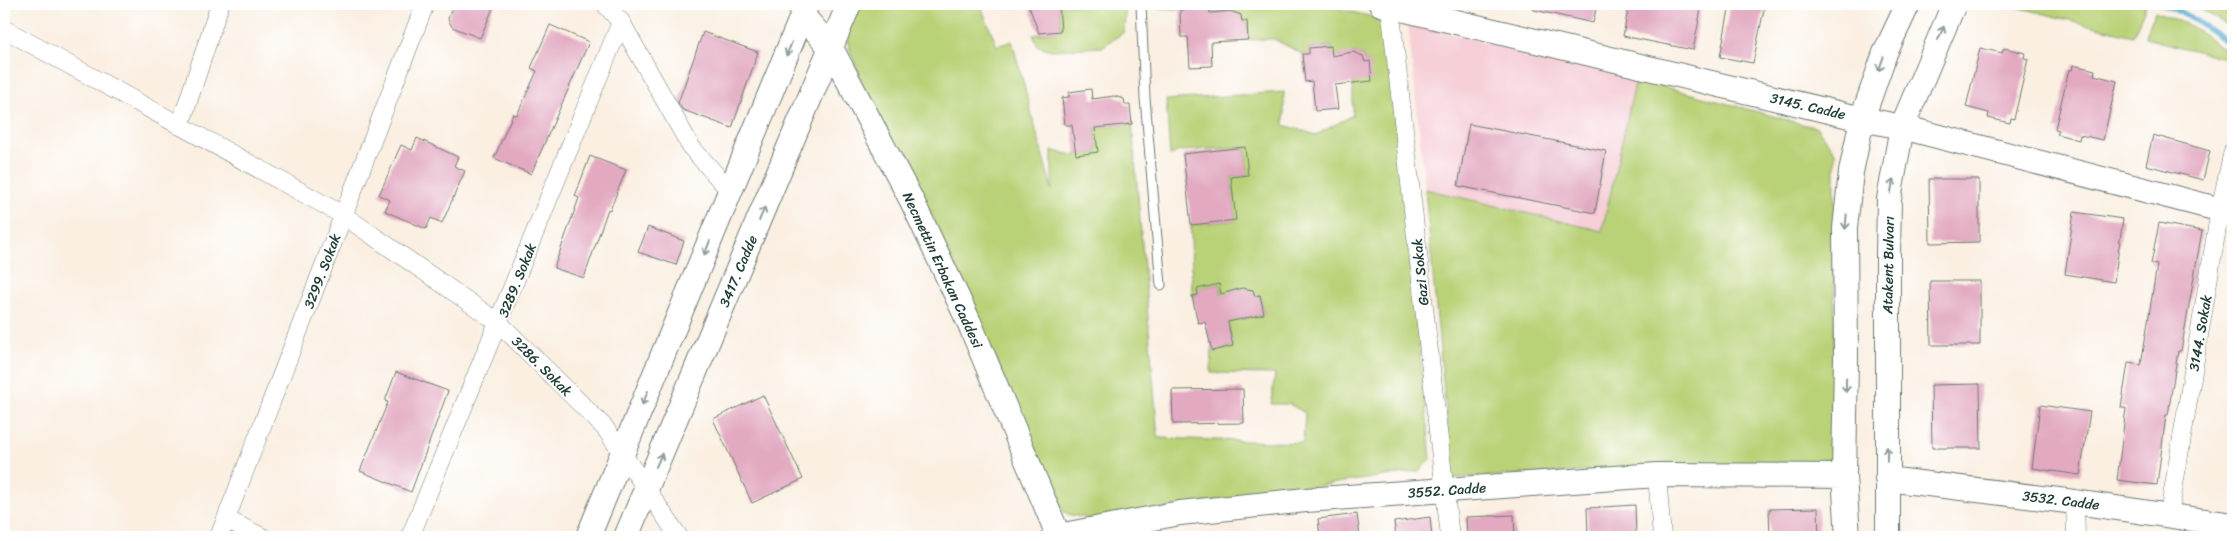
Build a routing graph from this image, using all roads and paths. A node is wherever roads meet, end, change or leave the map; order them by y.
1 (220, 4) edge
2 (424, 4) edge
3 (605, 4) edge
4 (849, 4) edge
5 (1141, 4) edge
6 (1908, 4) edge
7 (1954, 4) edge
8 (1386, 5) edge
9 (802, 8) edge
10 (621, 22) junction
11 (4, 30) edge
12 (831, 48) junction
13 (1862, 119) junction
14 (180, 126) junction
15 (1902, 127) junction
16 (2233, 151) edge
17 (730, 191) junction
18 (2227, 212) edge
19 (343, 215) junction
20 (1161, 285) dead end
21 (499, 323) junction
22 (623, 452) junction
23 (1657, 475) junction
24 (1844, 476) junction
25 (1887, 479) junction
26 (646, 488) junction
27 (1445, 491) junction
28 (2076, 502) junction
29 (2169, 515) junction
30 (226, 519) junction
31 (2233, 525) edge
32 (1057, 536) edge
33 (219, 537) edge
34 (262, 537) edge
35 (410, 537) edge
36 (588, 537) edge
37 (626, 537) edge
38 (679, 537) edge
39 (1450, 537) edge
40 (1662, 537) edge
41 (1848, 537) edge
42 (1888, 537) edge
43 (2076, 537) edge

1 - 14 street
2 - 19 street, 3299. Sokak
3 - 10 street
4 - 12 street, 3417. Cadde
5 - 20 lane
6 -> 13 street
15 -> 7 street, Atakent Bulvarı
8 - 13 street, 3145. Cadde
8 - 27 street, Gazi Sokak
9 - 12 street, Necmettin Erbakan Caddesi
9 -> 17 street
10 - 17 street
10 - 21 street, 3289. Sokak
11 - 14 street, 3286. Sokak
26 -> 12 street, 3417. Cadde
12 - 32 street, Necmettin Erbakan Caddesi
13 - 15 street, 3145. Cadde
13 -> 24 street
14 - 19 street, 3286. Sokak
15 - 18 street, 3145. Cadde
25 -> 15 street, Atakent Bulvarı
16 - 18 street, 3144. Sokak
17 -> 22 street
18 - 29 street, 3144. Sokak
19 - 21 street, 3286. Sokak
19 - 30 street, 3299. Sokak
21 - 22 street, 3286. Sokak
21 - 35 street, 3289. Sokak
22 - 26 street, 3286. Sokak
22 - 36 street
23 - 24 street, 3552. Cadde
23 - 27 street, 3552. Cadde
23 - 40 street
24 - 41 street
25 - 28 street, 3532. Cadde
25 - 42 street, Atakent Bulvarı
26 - 37 street, 3417. Cadde
26 - 38 street, 3286. Sokak
27 - 32 street, 3552. Cadde
27 - 39 street, Gazi Sokak
28 - 29 street, 3532. Cadde
28 - 43 street
29 - 31 street, 3532. Cadde
30 - 33 street, 3299. Sokak
30 - 34 street

